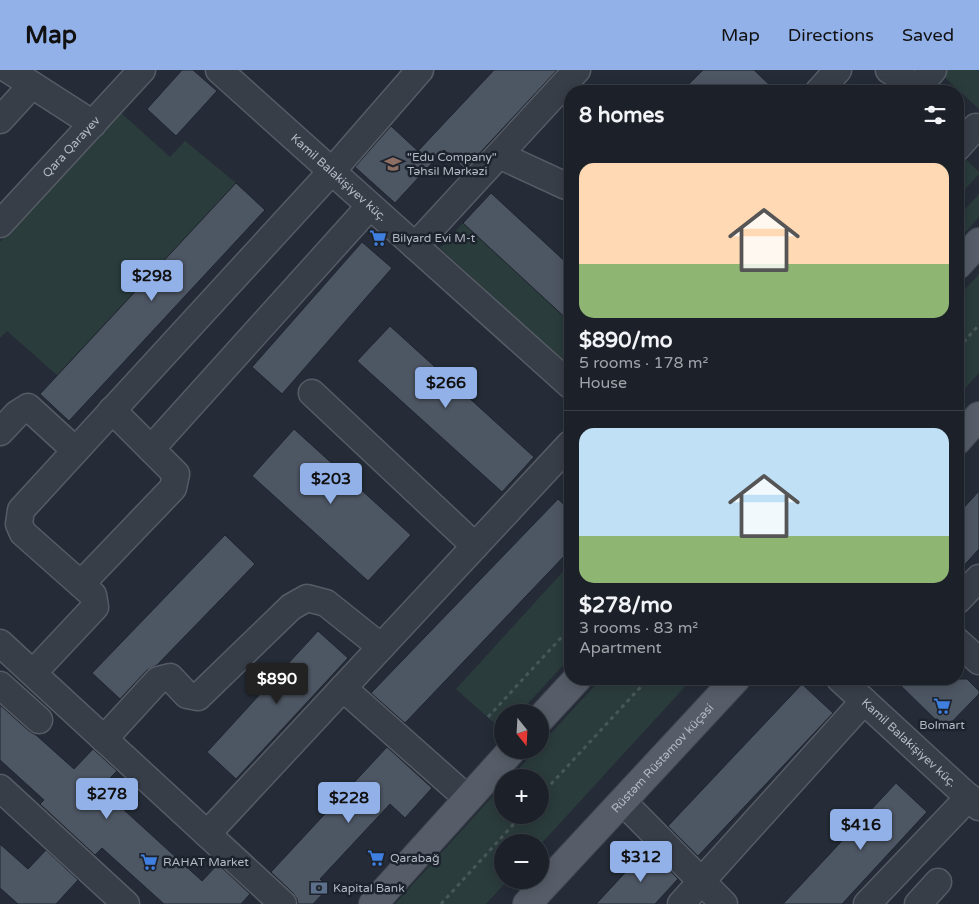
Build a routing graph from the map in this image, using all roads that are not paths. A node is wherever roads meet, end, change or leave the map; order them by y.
1 (9, 70) edge
2 (142, 70) edge
3 (219, 70) edge
4 (420, 70) edge
5 (577, 70) edge
6 (838, 70) edge
7 (889, 70) edge
8 (924, 83) edge
9 (32, 85) junction
10 (824, 85) edge
11 (0, 120) edge
12 (971, 123) edge
13 (93, 124) junction
14 (964, 135) edge
15 (499, 155) junction
16 (332, 171) junction
17 (564, 185) edge
18 (370, 206) junction
19 (0, 224) edge
20 (979, 242) edge
21 (415, 246) junction
22 (964, 258) edge
23 (564, 380) edge
24 (312, 393) dead end
25 (112, 410) junction
26 (979, 416) edge
27 (0, 432) edge
28 (964, 433) edge
29 (152, 449) junction
30 (75, 450) junction
31 (564, 451) edge
32 (9, 526) edge
33 (476, 546) junction
34 (979, 578) edge
35 (81, 584) junction
36 (964, 594) edge
37 (0, 643) edge
38 (381, 647) junction
39 (964, 647) edge
40 (979, 661) edge
41 (33, 674) junction
42 (0, 685) edge
43 (571, 685) edge
44 (730, 685) edge
45 (847, 685) edge
46 (343, 688) junction
47 (864, 701) junction
48 (549, 709) edge
49 (39, 720) dead end
50 (104, 739) junction
51 (504, 759) edge
52 (0, 788) edge
53 (468, 798) junction
54 (623, 802) junction
55 (974, 802) edge
56 (207, 834) junction
57 (702, 882) junction
58 (938, 882) dead end
59 (126, 904) edge
60 (283, 904) edge
61 (373, 904) edge
62 (527, 904) edge
63 (681, 904) edge
64 (724, 904) edge
65 (867, 904) edge
66 (918, 904) edge

1 - 9 street
2 - 13 street, Qara Qarayev
3 - 16 street, Kamil Balakişiyev küç.
4 - 16 street
5 - 15 street
6 - 10 street
7 - 8 street
9 - 11 street
9 - 13 street
12 - 14 street
13 - 19 street, Qara Qarayev
15 - 17 street
15 - 21 street
16 - 18 street, Kamil Balakişiyev küç.
16 - 25 street
18 - 21 street, Kamil Balakişiyev küç.
18 - 29 street
20 - 22 main road
21 - 23 street, Kamil Balakişiyev küç.
24 - 33 street
25 - 29 street
25 - 30 street
26 - 28 main road
27 - 30 street
29 - 35 street
30 - 32 street
31 - 33 street
32 - 35 street
33 - 38 street
34 - 36 street
35 - 41 street
37 - 41 street
38 - 46 street
38 - 50 street
39 - 40 street
41 - 50 street
42 - 49 street
43 - 48 main road
44 - 54 main road, Rüstəm Rüstəmov küçəsi
45 - 47 street, Kamil Balakişiyev küç.
46 - 53 street
46 - 56 street
47 - 55 street, Kamil Balakişiyev küç.
47 - 57 street
50 - 56 street
51 - 53 main road
52 - 59 street
53 - 61 main road
54 - 57 street
54 - 62 main road, Rüstəm Rüstəmov küçəsi
55 - 65 street
56 - 60 street
57 - 63 street
57 - 64 street
58 - 66 street

